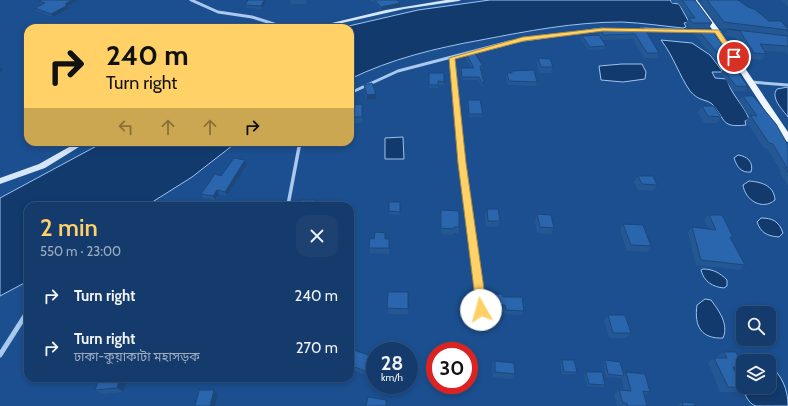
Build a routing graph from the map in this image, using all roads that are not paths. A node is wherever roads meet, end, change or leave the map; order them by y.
1 (191, 0) edge
2 (459, 0) edge
3 (694, 0) edge
4 (274, 24) edge
5 (332, 24) edge
6 (603, 29) edge
7 (634, 29) edge
8 (701, 31) edge
9 (452, 58) junction
10 (751, 82) junction
11 (788, 85) edge
12 (354, 91) edge
13 (788, 139) edge
14 (76, 146) edge
15 (299, 146) edge
16 (0, 181) edge
17 (289, 202) edge
18 (481, 310) dead end
19 (24, 317) edge
20 (0, 355) edge

1 - 4 street
2 - 5 street
3 - 10 main road
6 - 9 street
7 - 8 street
9 - 12 street
9 - 18 street
10 - 11 street
10 - 13 main road
14 - 16 street
15 - 17 street
19 - 20 street

